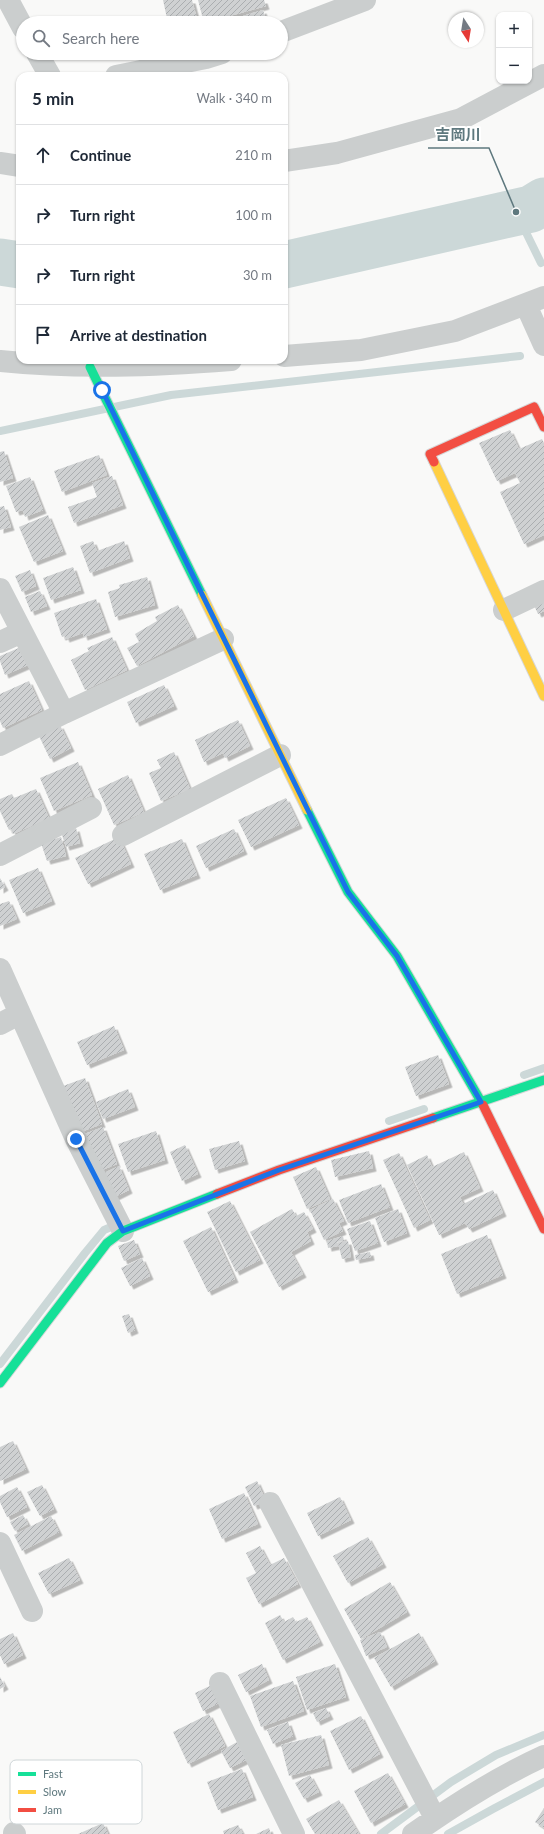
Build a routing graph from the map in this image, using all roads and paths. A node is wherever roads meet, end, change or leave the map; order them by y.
1 (8, 0) edge
2 (365, 0) edge
3 (17, 16) edge
4 (288, 29) edge
5 (41, 60) edge
6 (196, 60) edge
7 (48, 72) edge
8 (136, 72) edge
9 (544, 75) edge
10 (288, 160) edge
11 (0, 163) edge
12 (16, 165) edge
13 (535, 301) edge
14 (544, 345) edge
15 (288, 356) edge
16 (0, 361) edge
17 (16, 363) edge
18 (28, 364) edge
19 (150, 364) edge
20 (90, 367) junction
21 (544, 426) edge
22 (0, 589) edge
23 (544, 592) edge
24 (504, 610) junction
25 (22, 632) junction
26 (223, 639) junction
27 (0, 642) edge
28 (544, 696) edge
29 (64, 713) junction
30 (0, 745) edge
31 (280, 755) junction
32 (91, 808) dead end
33 (123, 835) dead end
34 (0, 855) edge
35 (0, 969) edge
36 (9, 1019) edge
37 (544, 1080) edge
38 (481, 1102) junction
39 (120, 1225) junction
40 (544, 1228) edge
41 (0, 1383) edge
42 (270, 1503) dead end
43 (0, 1543) edge
44 (32, 1610) dead end
45 (220, 1683) dead end
46 (544, 1756) edge
47 (429, 1806) junction
48 (294, 1834) edge
49 (413, 1834) edge

1 - 3 street
2 - 4 street
5 - 7 street
6 - 8 street
9 - 10 street
11 - 12 street
13 - 14 street
13 - 15 street
16 - 17 street
18 - 20 street
19 - 20 street
20 - 26 street
21 - 24 street
22 - 25 street
23 - 24 street
24 - 28 street
25 - 27 street
25 - 29 street
26 - 29 street
26 - 31 street
29 - 30 street
31 - 33 street
31 - 38 street
32 - 34 street
35 - 36 street
36 - 39 street
37 - 38 street
38 - 39 street
38 - 40 street
39 - 41 street
42 - 47 street
43 - 44 street
45 - 48 street
46 - 47 street
47 - 49 street

